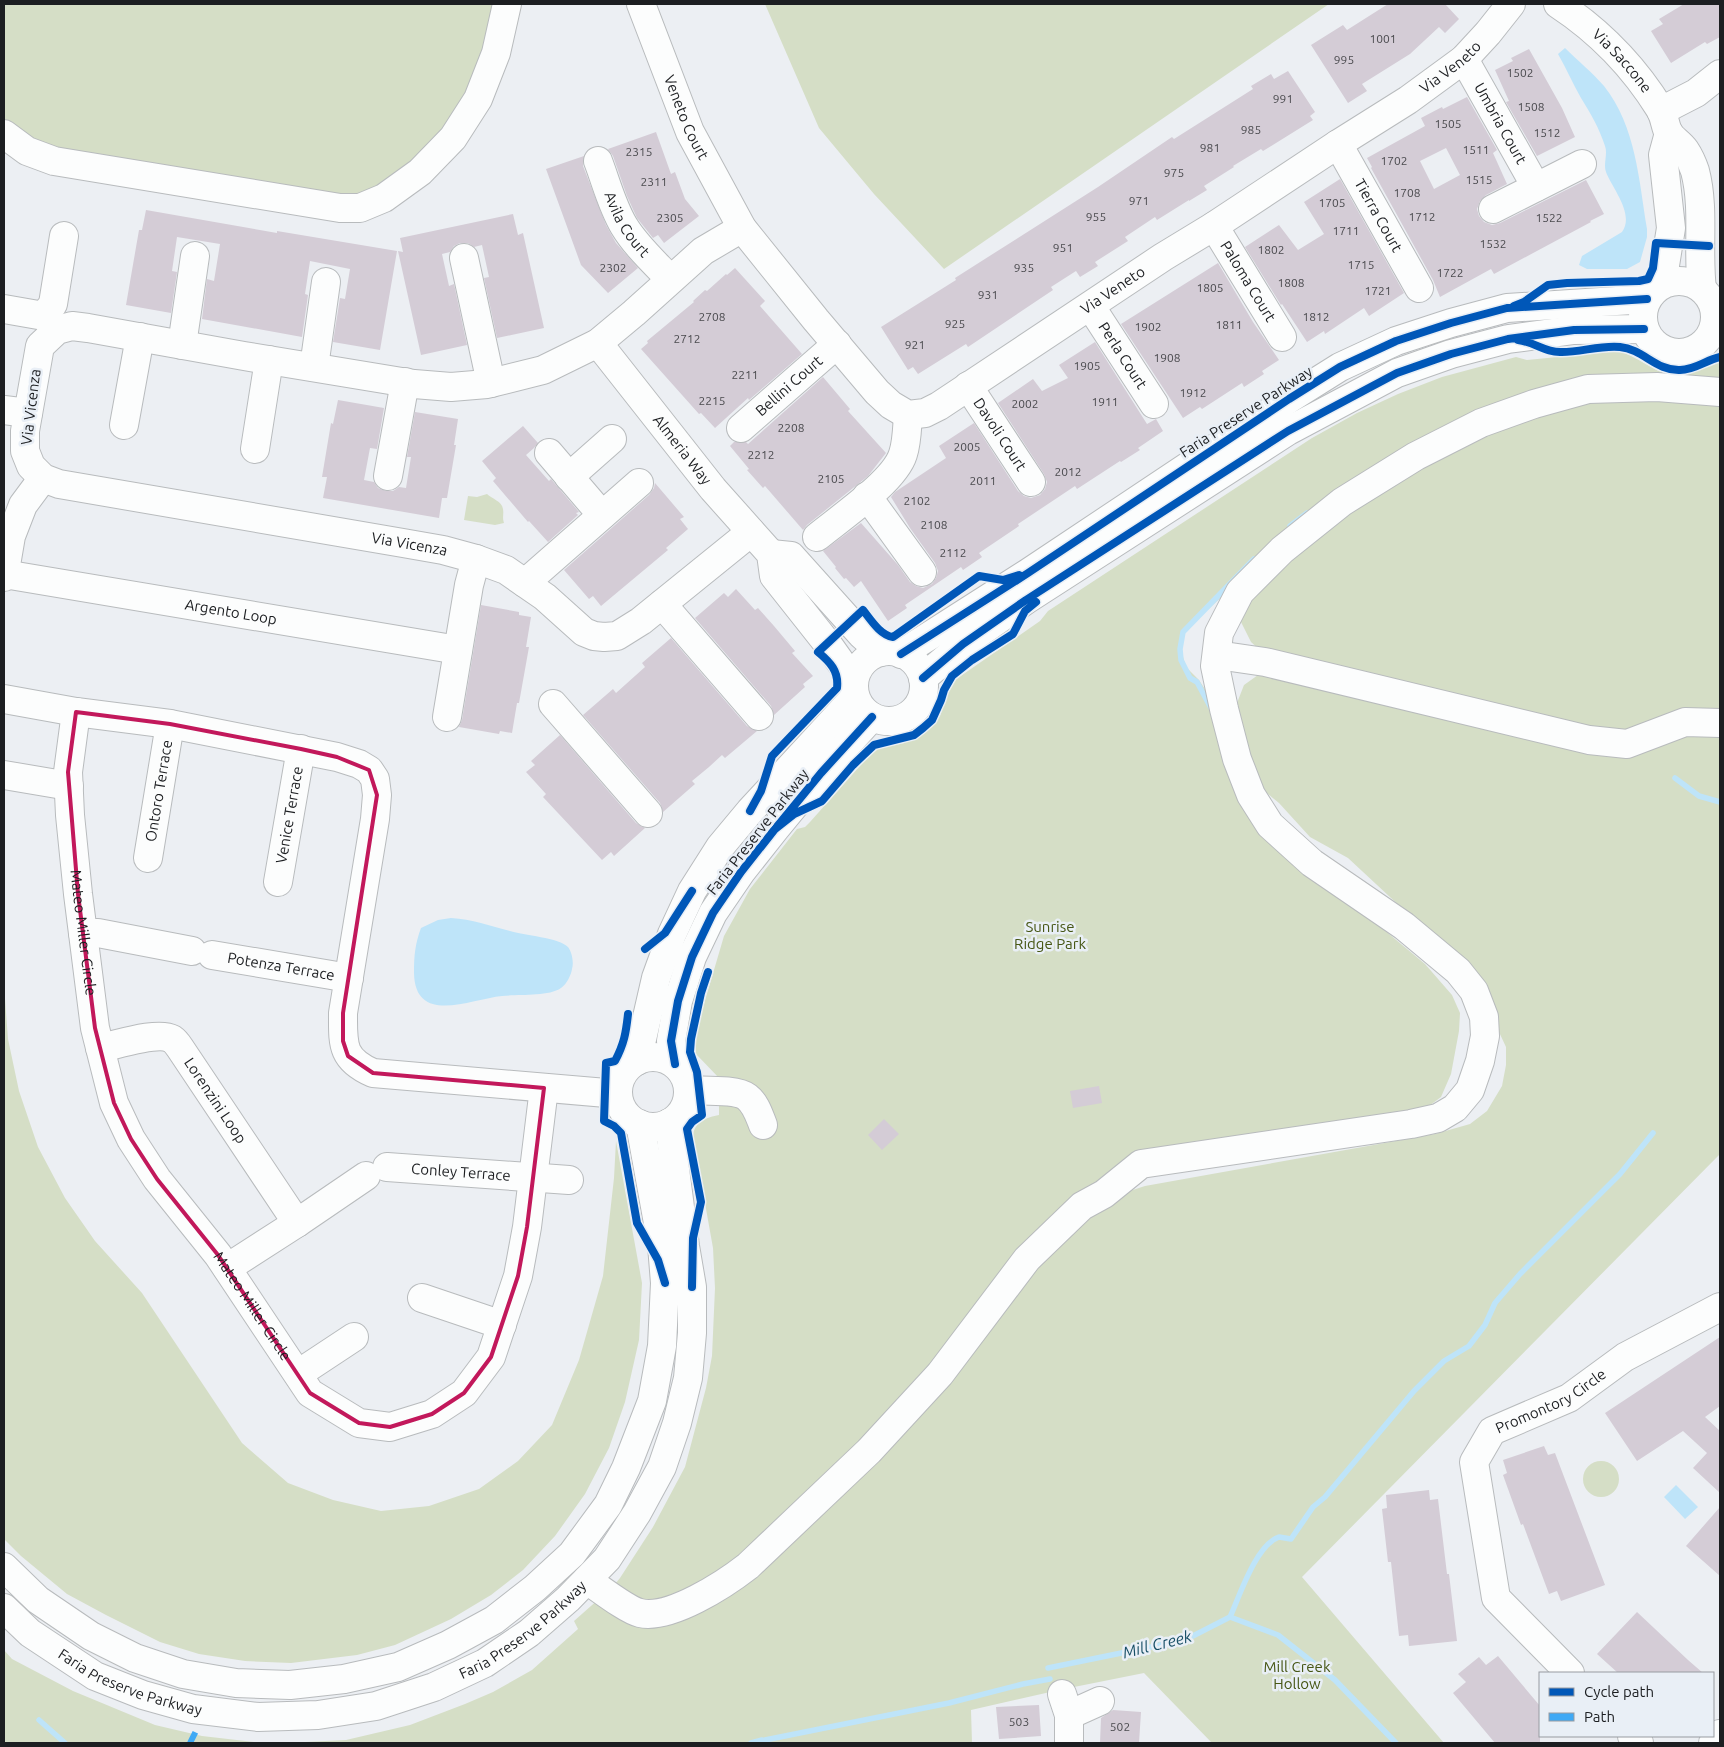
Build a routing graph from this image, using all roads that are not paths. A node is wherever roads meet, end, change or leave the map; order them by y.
1 (507, 4) edge
2 (641, 4) edge
3 (1511, 4) edge
4 (1558, 4) edge
5 (1464, 59) junction
6 (1720, 74) edge
7 (1665, 122) junction
8 (4, 134) edge
9 (1338, 144) junction
10 (598, 160) dead end
11 (1582, 164) dead end
12 (1536, 187) junction
13 (1493, 209) dead end
14 (1214, 226) junction
15 (742, 228) junction
16 (64, 236) dead end
17 (196, 256) dead end
18 (464, 258) dead end
19 (670, 279) junction
20 (326, 282) dead end
21 (1419, 288) dead end
22 (1655, 292) junction
23 (1712, 300) edge
24 (1091, 307) junction
25 (4, 309) edge
26 (51, 323) junction
27 (1644, 328) junction
28 (1716, 334) edge
29 (140, 337) junction
30 (1282, 337) dead end
31 (598, 343) junction
32 (836, 344) junction
33 (182, 345) junction
34 (269, 360) junction
35 (314, 367) junction
36 (404, 382) junction
37 (491, 384) junction
38 (968, 386) junction
39 (1720, 392) edge
40 (1154, 404) dead end
41 (16, 411) edge
42 (908, 416) junction
43 (124, 425) dead end
44 (741, 428) dead end
45 (612, 439) dead end
46 (255, 449) dead end
47 (549, 453) dead end
48 (388, 476) dead end
49 (569, 477) junction
50 (43, 478) junction
51 (1031, 482) dead end
52 (639, 483) dead end
53 (868, 496) junction
54 (602, 515) junction
55 (751, 532) junction
56 (817, 537) dead end
57 (771, 554) junction
58 (476, 559) junction
59 (922, 572) dead end
60 (4, 576) edge
61 (524, 583) junction
62 (662, 604) junction
63 (458, 650) junction
64 (891, 653) junction
65 (1217, 655) junction
66 (923, 678) junction
67 (860, 698) junction
68 (4, 699) edge
69 (553, 704) dead end
70 (76, 712) junction
71 (759, 716) dead end
72 (447, 717) dead end
73 (1720, 723) edge
74 (170, 724) junction
75 (301, 750) junction
76 (4, 775) edge
77 (69, 786) junction
78 (648, 813) dead end
79 (148, 858) dead end
80 (278, 882) dead end
81 (83, 934) junction
82 (349, 978) junction
83 (100, 1048) junction
84 (637, 1061) junction
85 (675, 1064) junction
86 (544, 1088) junction
87 (688, 1090) junction
88 (618, 1094) junction
89 (669, 1123) junction
90 (640, 1124) junction
91 (763, 1124) dead end
92 (534, 1177) junction
93 (569, 1180) dead end
94 (297, 1223) junction
95 (227, 1268) junction
96 (422, 1298) dead end
97 (1720, 1307) edge
98 (502, 1325) junction
99 (354, 1336) dead end
100 (298, 1374) junction
101 (4, 1567) edge
102 (587, 1580) junction
103 (4, 1608) edge
104 (1569, 1672) edge
105 (1100, 1701) dead end
106 (1720, 1734) edge
107 (1069, 1743) edge
108 (1713, 1743) edge

1 - 8 street
2 - 15 street, Veneto Court
3 - 5 street, Via Veneto
4 - 7 street, Via Saccone
5 - 9 street, Via Veneto
5 - 12 street, Umbria Court
6 - 7 street
7 - 22 street
7 - 23 street, Via Saccone
9 - 14 street, Via Veneto
9 - 21 street, Tierra Court
10 - 19 street, Avila Court
11 - 12 street
12 - 13 street
14 - 24 street, Via Veneto
14 - 30 street, Paloma Court
15 - 19 street
15 - 32 street
16 - 26 street, Via Vicenza
17 - 33 street
18 - 37 street
19 - 31 street
20 - 35 street
22 - 23 street
22 - 27 street
22 - 64 street, Faria Preserve Parkway
23 - 28 street
24 - 38 street, Via Veneto
24 - 40 street, Perla Court
25 - 26 street
26 - 29 street
26 - 41 street, Via Vicenza
27 - 28 street
27 - 66 street
29 - 33 street
29 - 43 street
31 - 37 street
31 - 55 street, Almeria Way
32 - 42 street
32 - 44 street, Bellini Court
33 - 34 street
34 - 35 street
34 - 46 street
35 - 36 street
36 - 37 street
36 - 48 street
38 - 42 street, Via Veneto
38 - 51 street, Davoli Court
39 - 65 street
41 - 50 street, Via Vicenza
42 - 53 street
45 - 49 street
47 - 49 street
49 - 54 street
50 - 58 street, Via Vicenza
50 - 60 street, Argento Loop
52 - 54 street
53 - 56 street
53 - 59 street
54 - 61 street
55 - 57 street, Almeria Way
55 - 62 street, Via Vicenza
57 - 64 street
57 - 67 street
58 - 61 street, Via Vicenza
58 - 63 street
60 - 63 street, Argento Loop
61 - 62 street, Via Vicenza
62 - 71 street
63 - 72 street
64 - 66 street
64 - 67 street
65 - 73 street
65 - 102 street
66 - 67 street
67 - 84 street, Faria Preserve Parkway
67 - 85 street, Faria Preserve Parkway
68 - 70 street
69 - 78 street
70 - 74 street
70 - 77 street, Mateo Miller Circle
74 - 75 street
74 - 79 street, Ontoro Terrace
75 - 80 street, Venice Terrace
75 - 82 street
76 - 77 street
77 - 81 street, Mateo Miller Circle
81 - 82 street, Potenza Terrace
81 - 83 street, Mateo Miller Circle
82 - 86 street
83 - 94 street, Lorenzini Loop
83 - 95 street, Mateo Miller Circle
84 - 85 street
84 - 88 street
85 - 87 street
86 - 88 street
86 - 92 street, Mateo Miller Circle
87 - 89 street
87 - 91 street
88 - 90 street
89 - 90 street
89 - 102 street, Faria Preserve Parkway
90 - 101 street, Faria Preserve Parkway
92 - 93 street, Conley Terrace
92 - 94 street, Conley Terrace
92 - 98 street, Mateo Miller Circle
94 - 95 street
95 - 100 street, Mateo Miller Circle
96 - 98 street
97 - 104 street, Promontory Circle
98 - 100 street, Mateo Miller Circle
99 - 100 street
102 - 103 street, Faria Preserve Parkway
105 - 107 street
106 - 108 street

